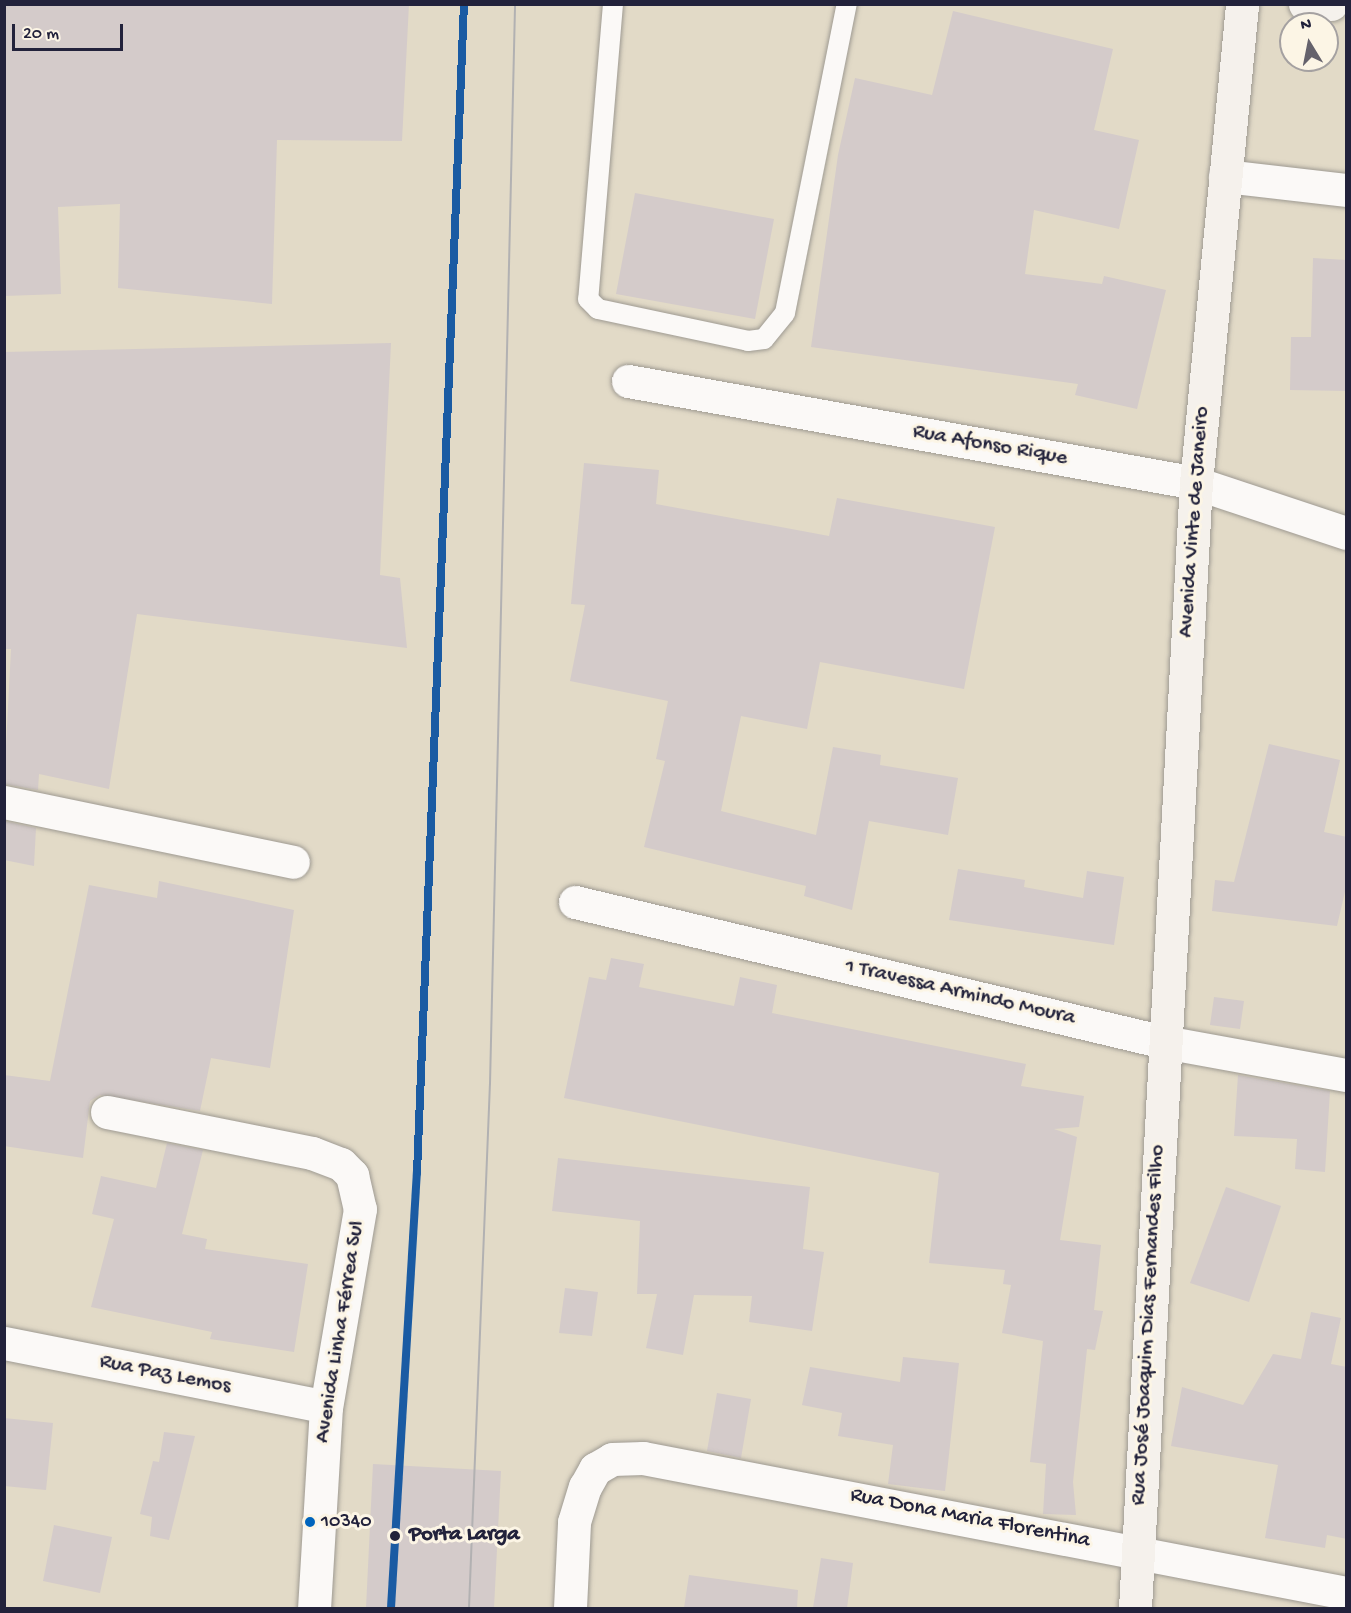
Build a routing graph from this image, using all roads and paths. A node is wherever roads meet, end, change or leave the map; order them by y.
1 (614, 4) edge
2 (847, 4) edge
3 (1242, 4) edge
4 (1305, 4) edge
5 (1331, 4) edge
6 (1225, 176) junction
7 (1347, 190) edge
8 (628, 381) dead end
9 (1196, 483) junction
10 (1347, 533) edge
11 (4, 802) edge
12 (293, 862) dead end
13 (575, 902) dead end
14 (1164, 1042) junction
15 (1347, 1075) edge
16 (107, 1112) dead end
17 (4, 1343) edge
18 (326, 1407) junction
19 (1137, 1551) junction
20 (1347, 1593) edge
21 (314, 1608) edge
22 (570, 1608) edge
23 (1135, 1608) edge

1 - 2 lane
3 - 6 street, Avenida Vinte de Janeiro
4 - 5 street
6 - 7 street
6 - 9 street, Avenida Vinte de Janeiro
8 - 9 street, Rua Afonso Rique
9 - 10 street, Rua Afonso Rique
9 - 14 street, Avenida Vinte de Janeiro
11 - 12 street
13 - 14 street, 1 Travessa Armindo Moura
14 - 15 street, 1 Travessa Armindo Moura
14 - 19 street, Rua José Joaquim Dias Fernandes Filho
16 - 18 street, Avenida Linha Férrea Sul
17 - 18 street, Rua Paz Lemos
18 - 21 street, Avenida Linha Férrea Sul
19 - 20 street, Rua Dona Maria Florentina
19 - 22 street, Rua Dona Maria Florentina
19 - 23 street, Rua José Joaquim Dias Fernandes Filho

